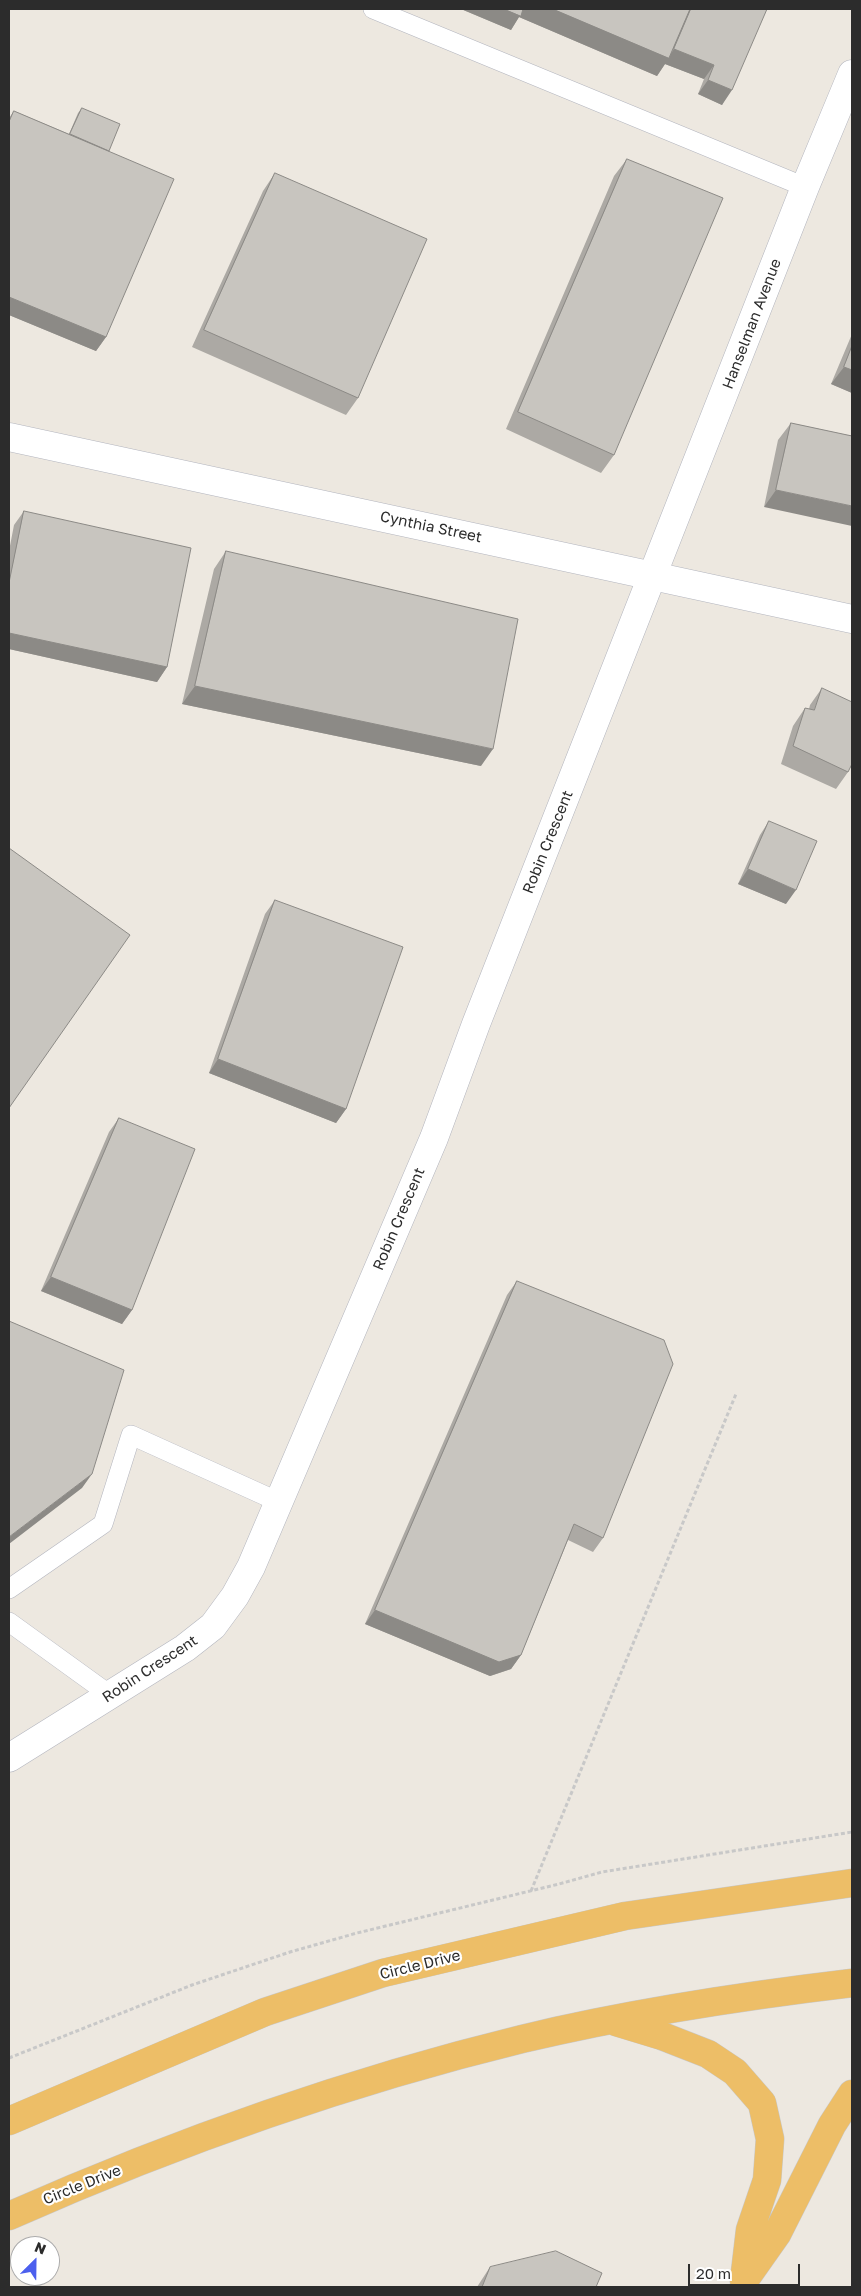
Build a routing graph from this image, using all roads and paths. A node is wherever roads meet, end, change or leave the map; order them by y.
1 (373, 9) edge
2 (852, 74) edge
3 (805, 187) junction
4 (9, 437) edge
5 (654, 575) junction
6 (852, 619) edge
7 (736, 1394) dead end
8 (279, 1502) junction
9 (9, 1590) edge
10 (9, 1622) edge
11 (110, 1695) junction
12 (9, 1758) edge
13 (852, 1832) edge
14 (852, 1883) edge
15 (531, 1891) junction
16 (852, 1983) edge
17 (610, 2020) junction
18 (9, 2058) edge
19 (852, 2094) edge
20 (9, 2121) edge
21 (9, 2216) edge
22 (743, 2284) edge

1 - 3 lane
2 - 3 street, Hanselman Avenue
3 - 5 street, Hanselman Avenue
4 - 5 street, Cynthia Street
5 - 6 street, Cynthia Street
5 - 8 street, Robin Crescent
7 - 15 path
8 - 9 lane
8 - 11 street, Robin Crescent
10 - 11 lane
11 - 12 street, Robin Crescent
13 - 15 path
14 - 20 highway, Circle Drive
15 - 18 path
16 - 17 highway, Circle Drive
17 - 21 highway, Circle Drive
17 - 22 highway
19 - 22 highway

